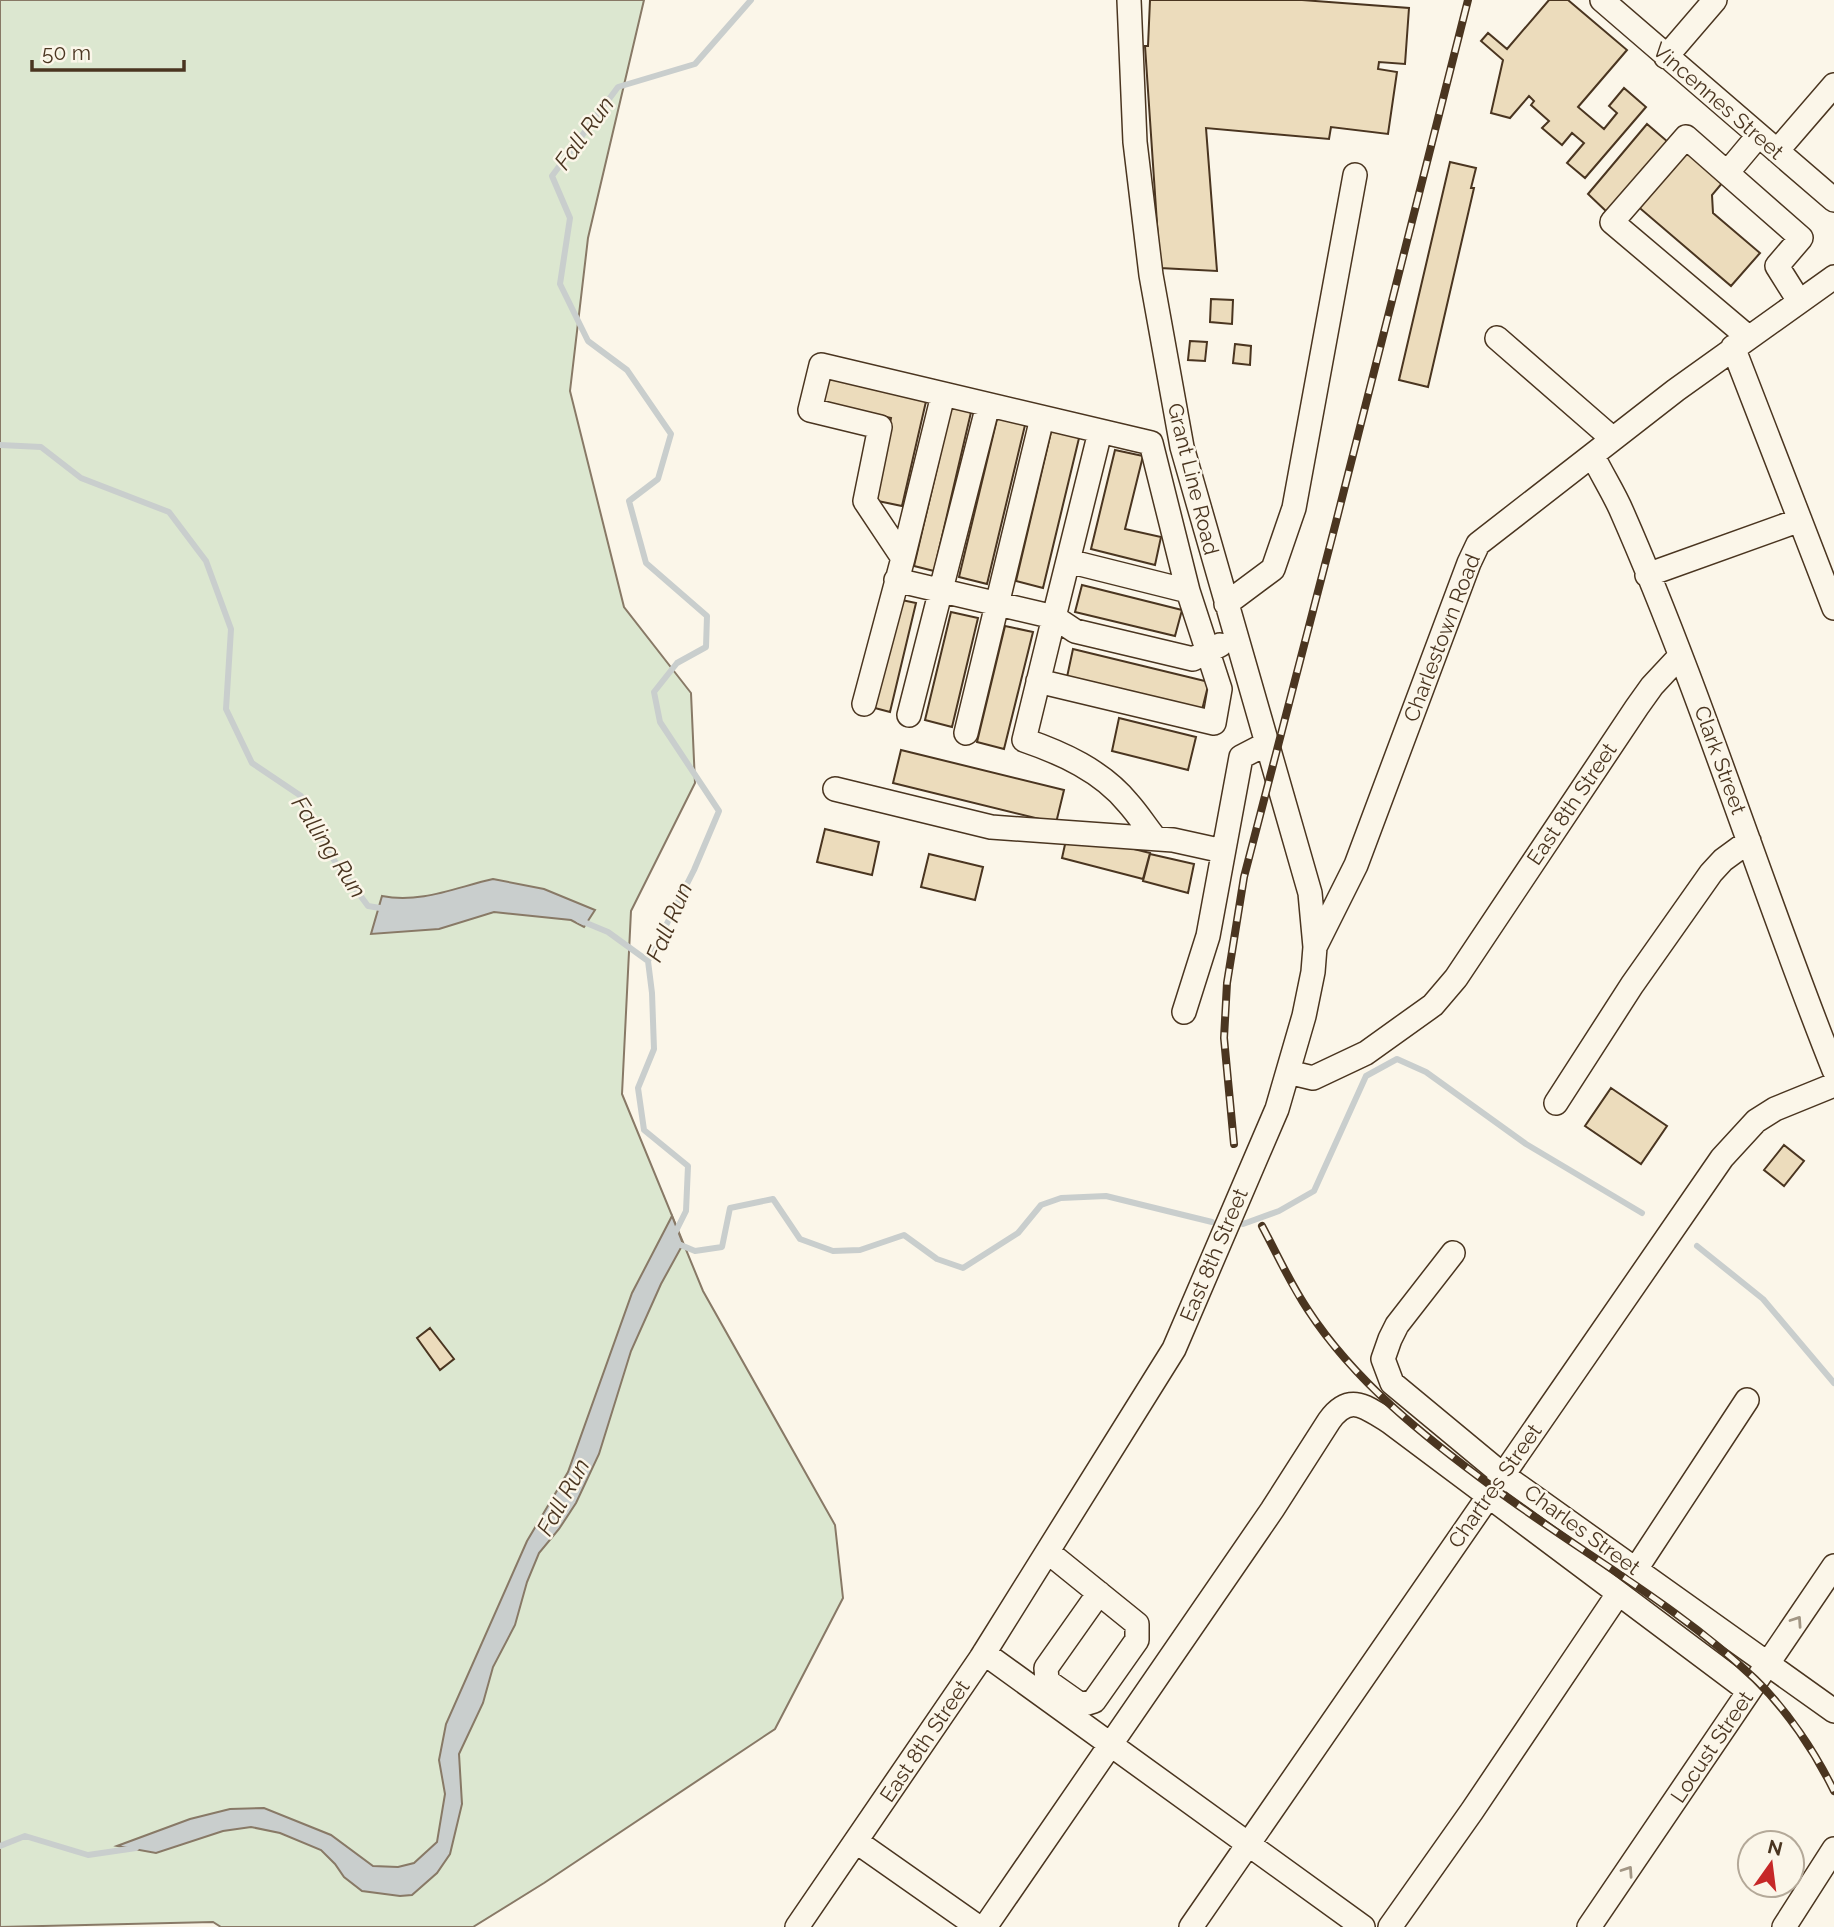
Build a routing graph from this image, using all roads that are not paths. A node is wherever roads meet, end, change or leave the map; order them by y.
1 (1129, 0) edge
2 (1602, 0) edge
3 (1715, 0) edge
4 (1667, 57) junction
5 (1834, 85) edge
6 (1758, 136) junction
7 (1777, 151) junction
8 (1727, 173) junction
9 (1354, 175) dead end
10 (1834, 201) edge
11 (1834, 277) edge
12 (1799, 301) junction
13 (1497, 338) dead end
14 (1741, 342) junction
15 (943, 394) junction
16 (988, 405) junction
17 (1042, 418) junction
18 (1100, 432) junction
19 (1613, 439) junction
20 (1592, 456) junction
21 (1800, 520) junction
22 (1068, 561) junction
23 (900, 569) junction
24 (1647, 575) junction
25 (941, 590) junction
26 (1188, 591) junction
27 (997, 604) junction
28 (1226, 604) junction
29 (1834, 608) edge
30 (1054, 617) junction
31 (1236, 641) junction
32 (1207, 652) junction
33 (1680, 656) junction
34 (1038, 681) junction
35 (864, 704) dead end
36 (909, 715) dead end
37 (965, 733) dead end
38 (1266, 744) junction
39 (835, 789) dead end
40 (1155, 838) junction
41 (1749, 841) junction
42 (1223, 851) junction
43 (1315, 947) junction
44 (1184, 1012) dead end
45 (1834, 1070) edge
46 (1288, 1072) junction
47 (1834, 1086) edge
48 (1556, 1103) dead end
49 (1452, 1253) dead end
50 (1748, 1400) dead end
51 (1503, 1475) junction
52 (1488, 1497) junction
53 (1048, 1552) junction
54 (1834, 1566) edge
55 (1636, 1569) junction
56 (1099, 1593) junction
57 (1618, 1594) junction
58 (984, 1653) junction
59 (1769, 1663) junction
60 (1749, 1691) junction
61 (1834, 1711) edge
62 (1109, 1744) junction
63 (857, 1842) junction
64 (1248, 1843) junction
65 (1834, 1849) edge
66 (797, 1927) edge
67 (978, 1927) edge
68 (985, 1927) edge
69 (1191, 1927) edge
70 (1363, 1927) edge
71 (1390, 1927) edge
72 (1589, 1927) edge
73 (1784, 1927) edge

1 - 28 street, Grant Line Road
2 - 4 street, Vincennes Street
3 - 4 street
4 - 6 street, Vincennes Street
5 - 7 street
6 - 7 street, Vincennes Street
6 - 8 street
7 - 10 street, Vincennes Street
8 - 12 street
8 - 14 street
9 - 28 street
11 - 12 street, Charlestown Road
12 - 14 street, Charlestown Road
13 - 19 street
14 - 19 street, Charlestown Road
14 - 21 street
15 - 16 street
15 - 23 street
15 - 23 street
16 - 17 street
16 - 25 street
17 - 18 street
17 - 27 street
18 - 22 street
18 - 26 street
19 - 20 street, Charlestown Road
20 - 24 street, Clark Street
20 - 43 street, Charlestown Road
21 - 24 street
21 - 29 street
22 - 26 street
22 - 30 street
23 - 25 street
23 - 35 street
24 - 33 street, Clark Street
25 - 27 street
25 - 36 street
26 - 32 street
27 - 30 street
27 - 37 street
28 - 31 street, Grant Line Road
30 - 32 street
30 - 34 street
31 - 32 street
31 - 38 street, Grant Line Road
32 - 34 street
33 - 41 street, Clark Street
33 - 46 street, East 8th Street
34 - 40 street
38 - 42 street
38 - 43 street, Grant Line Road
39 - 40 street
40 - 42 street
41 - 45 street, Clark Street
41 - 48 street
42 - 44 street
43 - 46 street, Charlestown Road
46 - 53 street, East 8th Street
47 - 51 street, Chartres Street
49 - 51 street, Charles Street
50 - 55 street
51 - 52 street, Chartres Street
51 - 55 street, Charles Street
52 - 57 street
52 - 62 street
52 - 64 street, Chartres Street
53 - 56 street
53 - 58 street, East 8th Street
59 -> 54 street, Locust Street
55 - 59 street, Charles Street
56 - 56 street
57 - 60 street
57 - 71 street
58 - 62 street
58 - 63 street, East 8th Street
59 - 60 street, Locust Street
59 - 61 street, Charles Street
72 -> 60 street, Locust Street
62 - 64 street
62 - 68 street
63 - 66 street, East 8th Street
63 - 67 street
64 - 69 street, Chartres Street
64 - 70 street
65 - 73 street

